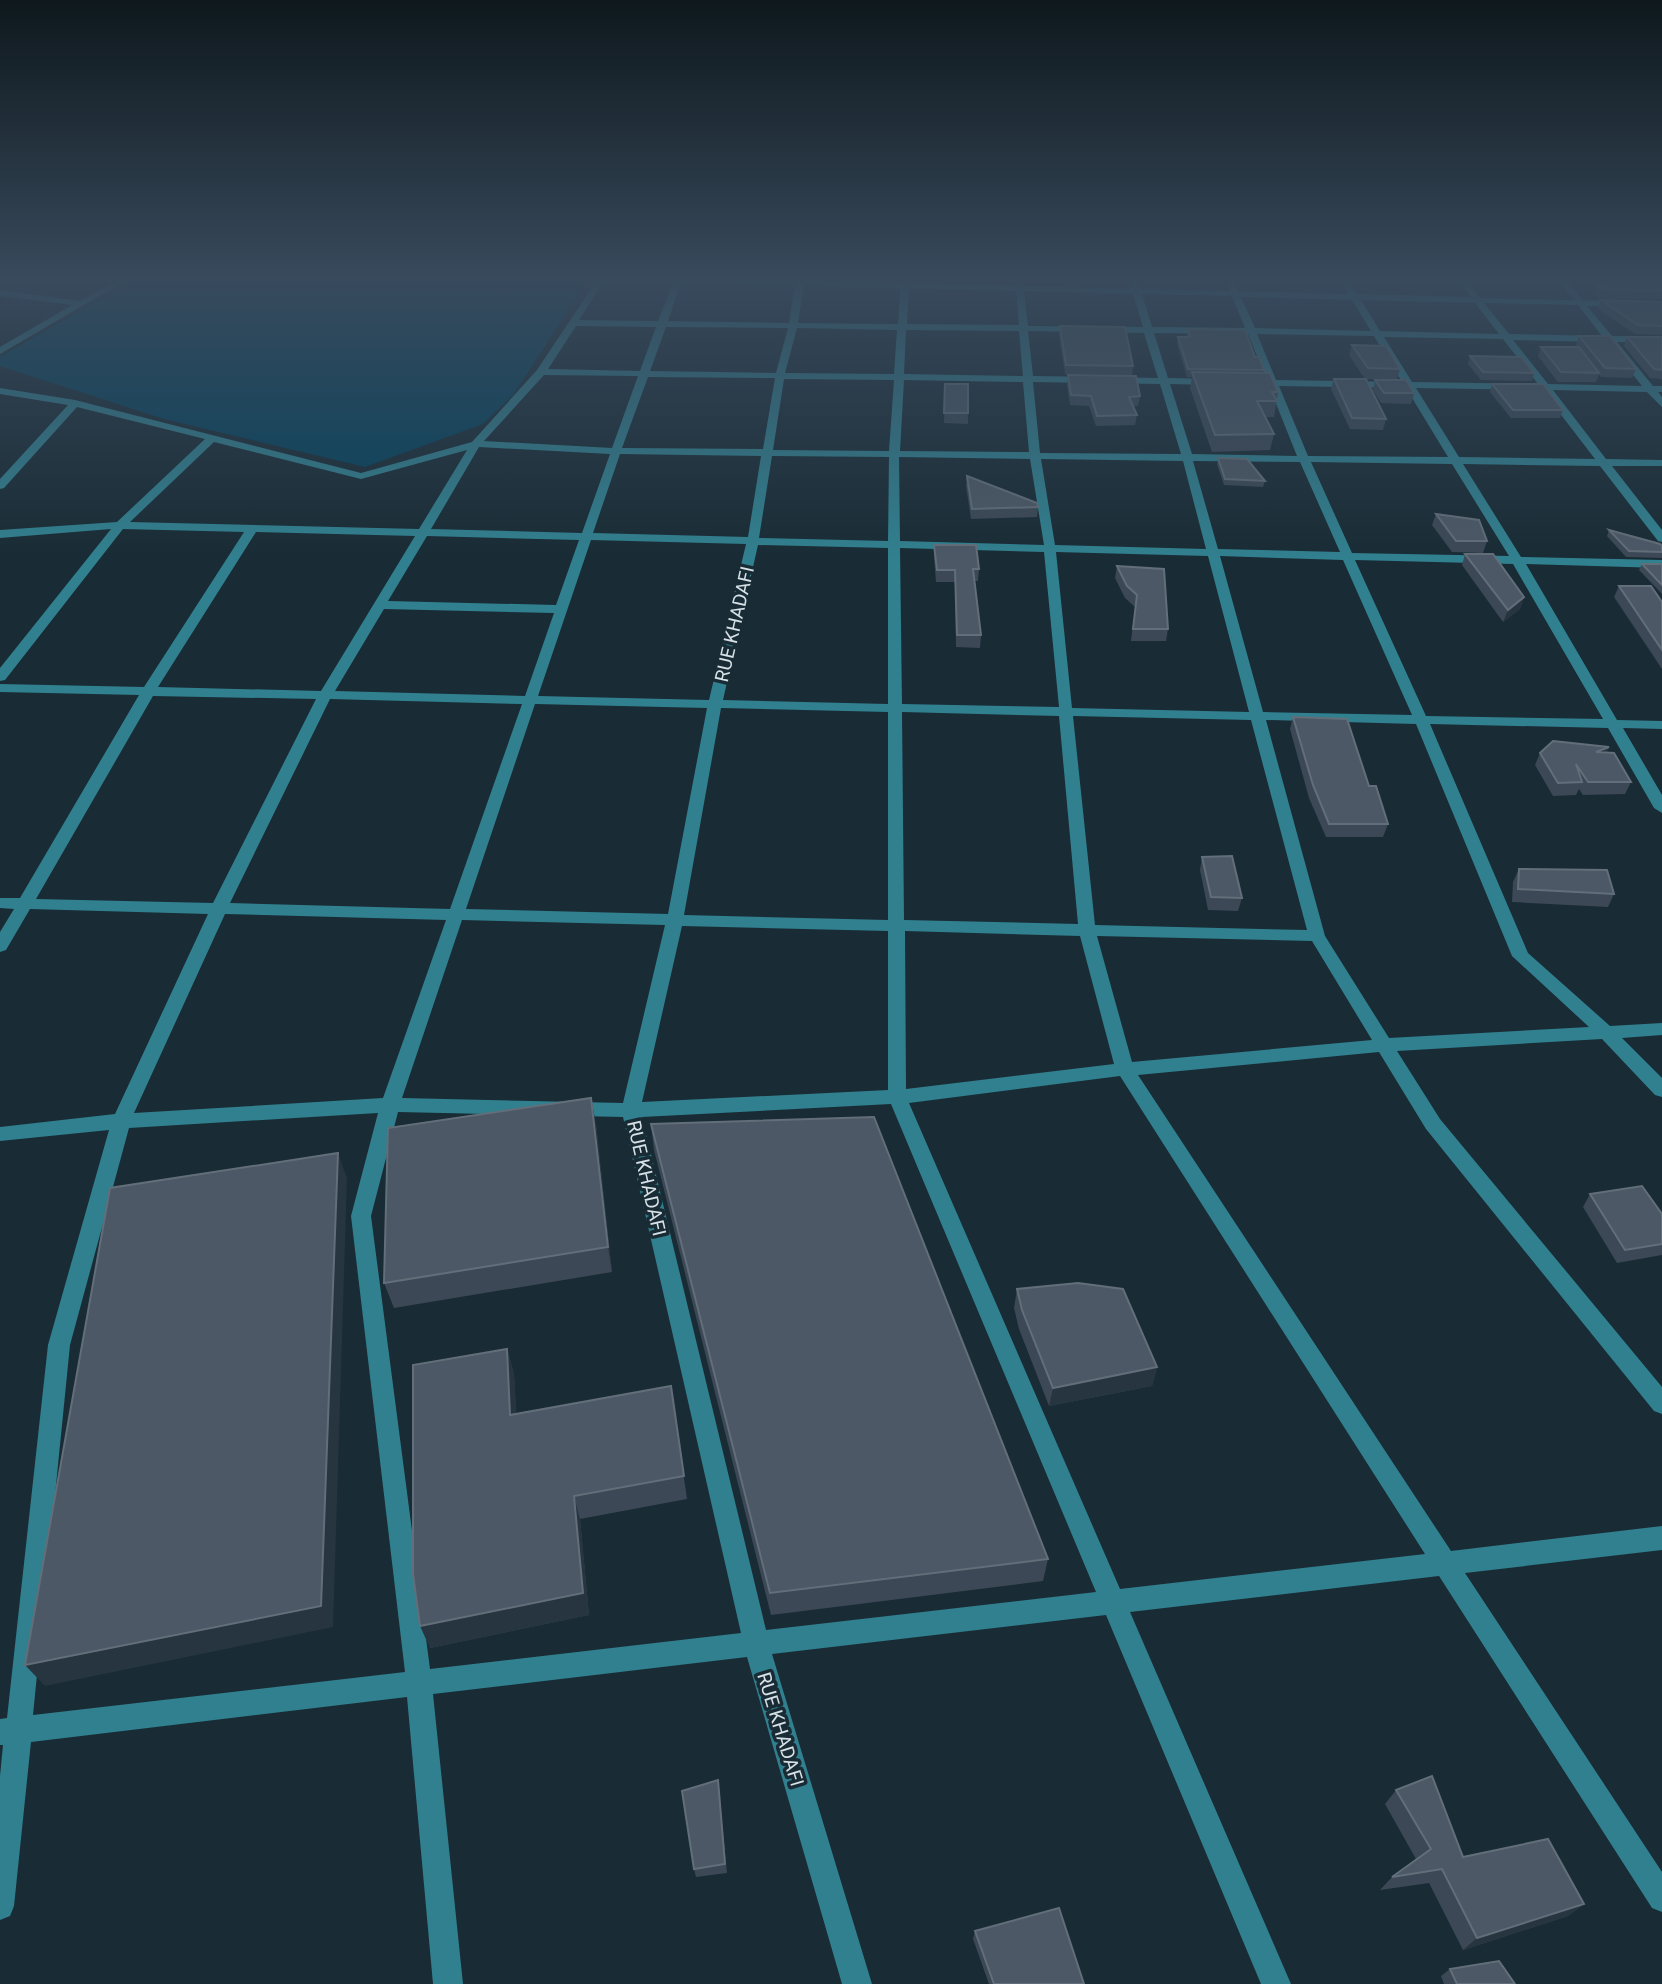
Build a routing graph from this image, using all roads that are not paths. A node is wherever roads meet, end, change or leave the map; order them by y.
1 (541, 372) edge
2 (571, 373) edge
3 (898, 373) edge
4 (1027, 373) edge
5 (1161, 373) edge
6 (1269, 373) edge
7 (1402, 373) edge
8 (1533, 373) edge
9 (1637, 373) edge
10 (644, 374) junction
11 (780, 375) junction
12 (898, 377) junction
13 (1028, 379) junction
14 (1164, 382) junction
15 (1219, 382) edge
16 (1246, 383) edge
17 (1273, 383) junction
18 (1410, 385) junction
19 (1544, 387) junction
20 (1650, 389) junction
21 (1662, 389) edge
22 (0, 391) edge
23 (75, 403) junction
24 (1662, 404) edge
25 (212, 438) junction
26 (476, 444) junction
27 (616, 450) junction
28 (768, 452) junction
29 (894, 453) junction
30 (1035, 455) junction
31 (1187, 457) junction
32 (1304, 458) junction
33 (1457, 461) junction
34 (1601, 462) junction
35 (1662, 463) edge
36 (0, 486) edge
37 (120, 525) junction
38 (252, 529) junction
39 (421, 533) junction
40 (0, 534) edge
41 (587, 537) junction
42 (1662, 538) edge
43 (752, 541) junction
44 (896, 545) junction
45 (1050, 548) junction
46 (1213, 552) junction
47 (1349, 556) junction
48 (1517, 560) junction
49 (1662, 564) edge
50 (378, 605) junction
51 (563, 608) junction
52 (0, 677) edge
53 (0, 688) edge
54 (148, 692) junction
55 (325, 696) junction
56 (531, 700) junction
57 (715, 704) junction
58 (897, 708) junction
59 (1065, 711) junction
60 (1258, 716) junction
61 (1421, 720) junction
62 (1611, 724) junction
63 (1662, 725) edge
64 (1662, 808) edge
65 (0, 903) edge
66 (27, 903) junction
67 (219, 908) junction
68 (457, 914) junction
69 (675, 920) junction
70 (898, 926) junction
71 (1087, 929) junction
72 (1317, 936) junction
73 (0, 946) edge
74 (1662, 1029) edge
75 (1608, 1033) junction
76 (1384, 1045) junction
77 (1125, 1069) junction
78 (1662, 1090) edge
79 (897, 1097) junction
80 (390, 1105) junction
81 (631, 1110) junction
82 (121, 1121) junction
83 (0, 1134) edge
84 (1662, 1404) edge
85 (1662, 1538) edge
86 (1445, 1563) junction
87 (1113, 1602) junction
88 (756, 1643) junction
89 (419, 1683) junction
90 (8, 1731) edge
91 (1662, 1898) edge
92 (0, 1906) edge
93 (449, 1984) edge
94 (857, 1984) edge
95 (1276, 1984) edge

1 - 26 street
2 - 10 street
3 - 12 street
4 - 13 street
5 - 14 street
6 - 17 street
7 - 18 street
8 - 19 street
9 - 20 street
10 - 11 street
10 - 27 street
11 - 12 street
11 - 28 street, RUE KHADAFI
12 - 13 street
12 - 29 street
13 - 14 street
13 - 30 street
14 - 15 street
14 - 31 street
16 - 17 street
17 - 18 street
17 - 32 street
18 - 19 street
18 - 33 street
19 - 20 street
19 - 34 street
20 - 21 street
20 - 24 street
22 - 23 street
23 - 25 street
23 - 36 street
25 - 26 street
25 - 37 street
26 - 27 street
26 - 39 street
27 - 28 street
27 - 41 street
28 - 29 street
28 - 43 street, RUE KHADAFI
29 - 30 street
29 - 44 street
30 - 31 street
30 - 45 street
31 - 32 street
31 - 46 street
32 - 33 street
32 - 47 street
33 - 34 street
33 - 48 street
34 - 35 street
34 - 42 street
37 - 38 street
37 - 40 street
37 - 52 street
38 - 39 street
38 - 54 street
39 - 41 street
39 - 50 street
41 - 43 street
41 - 51 street
43 - 44 street
43 - 57 street, RUE KHADAFI
44 - 45 street
44 - 58 street
45 - 46 street
45 - 59 street
46 - 47 street
46 - 60 street
47 - 48 street
47 - 61 street
48 - 49 street
48 - 62 street
50 - 51 street
50 - 55 street
51 - 56 street
53 - 54 street
54 - 55 street
54 - 66 street
55 - 56 street
55 - 67 street
56 - 57 street
56 - 68 street
57 - 58 street
57 - 69 street, RUE KHADAFI
58 - 59 street
58 - 70 street
59 - 60 street
59 - 71 street
60 - 61 street
60 - 72 street
61 - 62 street
61 - 75 street
62 - 63 street
62 - 64 street
65 - 66 street
66 - 67 street
66 - 73 street
67 - 68 street
67 - 82 street
68 - 69 street
68 - 80 street
69 - 70 street
69 - 81 street, RUE KHADAFI
70 - 71 street
70 - 79 street
71 - 72 street
71 - 77 street
72 - 76 street
74 - 75 street
75 - 76 street
75 - 78 street
76 - 77 street
76 - 84 street
77 - 79 street
77 - 86 street
79 - 81 street
79 - 87 street
80 - 81 street
80 - 82 street
80 - 89 street
81 - 88 street, RUE KHADAFI
82 - 83 street
82 - 90 street
85 - 86 street
86 - 87 street
86 - 91 street
87 - 88 street
87 - 95 street
88 - 89 street
88 - 94 street, RUE KHADAFI
89 - 90 street
89 - 93 street
90 - 92 street

